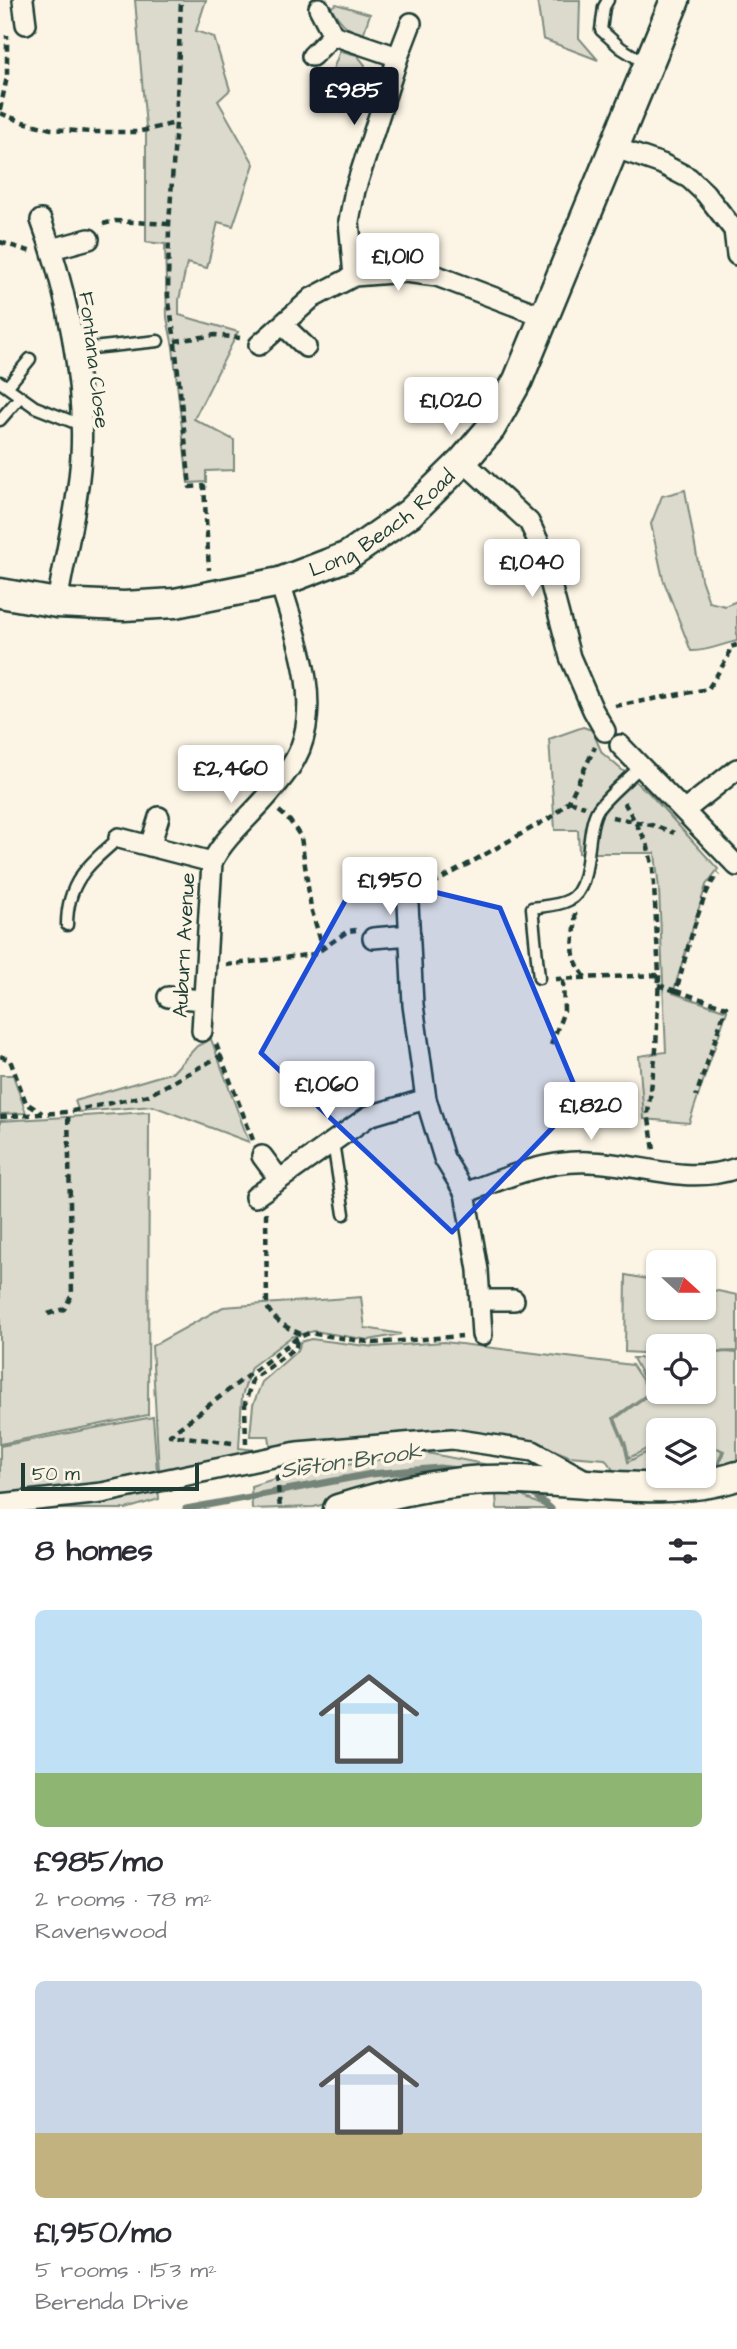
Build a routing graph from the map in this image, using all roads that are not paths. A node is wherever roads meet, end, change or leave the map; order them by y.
1 (608, 0) edge
2 (675, 0) edge
3 (319, 8) dead end
4 (411, 23) dead end
5 (333, 35) junction
6 (312, 56) dead end
7 (398, 57) junction
8 (649, 66) junction
9 (613, 147) junction
10 (41, 220) dead end
11 (735, 229) edge
12 (85, 240) road end
13 (52, 249) junction
14 (737, 255) edge
15 (354, 276) junction
16 (545, 317) junction
17 (283, 325) junction
18 (158, 341) dead end
19 (262, 343) road end
20 (306, 347) dead end
21 (73, 349) junction
22 (30, 359) dead end
23 (4, 385) edge
24 (20, 397) junction
25 (0, 420) edge
26 (81, 425) junction
27 (463, 461) junction
28 (280, 582) junction
29 (0, 593) edge
30 (57, 603) junction
31 (606, 731) road end
32 (620, 745) dead end
33 (640, 767) junction
34 (737, 769) edge
35 (684, 811) junction
36 (159, 817) dead end
37 (119, 838) joint
38 (150, 846) junction
39 (212, 862) junction
40 (736, 865) edge
41 (408, 903) road end
42 (67, 925) dead end
43 (370, 933) road end
44 (410, 935) junction
45 (539, 978) road end
46 (169, 998) dead end
47 (426, 1099) junction
48 (333, 1142) junction
49 (262, 1156) road end
50 (737, 1168) edge
51 (465, 1193) junction
52 (344, 1214) dead end
53 (480, 1300) junction
54 (514, 1300) dead end
55 (482, 1335) road end
56 (737, 1476) edge
57 (592, 1483) junction
58 (0, 1504) edge
59 (338, 1509) edge

1 - 8 lane
2 - 8 street, Long Beach Road
3 - 5 street
4 - 7 street
5 - 6 street
5 - 7 street
7 - 15 street
8 - 9 street, Long Beach Road
9 - 11 street
9 - 16 street, Long Beach Road
10 - 13 street, Fontana Close
11 - 14 street
12 - 13 street
13 - 21 street, Fontana Close
15 - 16 street
15 - 17 street
16 - 27 street, Long Beach Road
17 - 19 street
17 - 20 street
18 - 21 lane
21 - 26 street, Fontana Close
22 - 23 lane
23 - 24 lane
24 - 25 lane
24 - 26 lane
26 - 30 street, Fontana Close
27 - 28 street, Long Beach Road
27 - 31 street
28 - 30 street, Long Beach Road
28 - 39 street, Auburn Avenue
29 - 30 street, Long Beach Road
32 - 33 street
33 - 35 street
33 - 45 lane
34 - 35 street
35 - 40 street
36 - 38 street
37 - 38 street, Auburn Avenue
37 - 42 lane
38 - 39 street, Auburn Avenue
39 - 46 street, Auburn Avenue
41 - 44 street
43 - 44 street
44 - 47 street
47 - 48 street
47 - 51 street
48 - 49 street
48 - 52 lane
50 - 51 street
51 - 53 street
53 - 54 street
53 - 55 street
56 - 57 street
57 - 58 street
57 - 59 street

